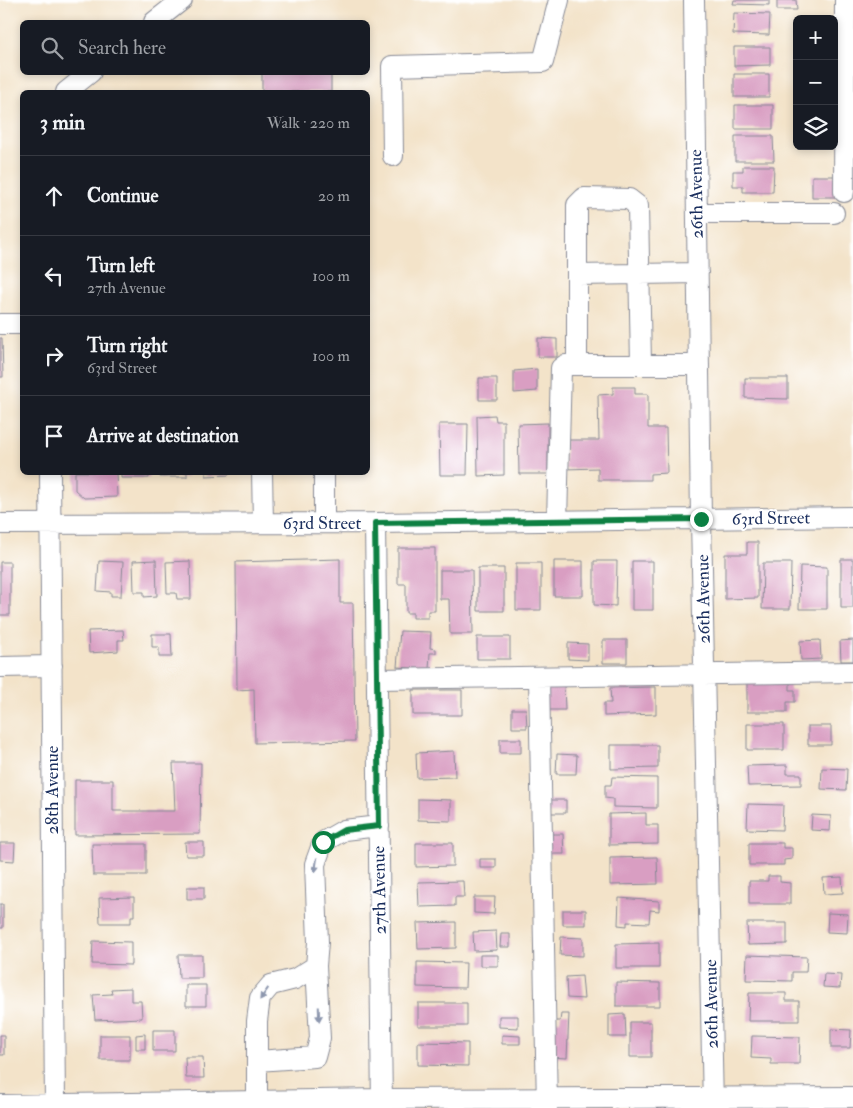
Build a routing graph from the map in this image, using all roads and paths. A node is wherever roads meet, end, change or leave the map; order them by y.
1 (182, 0) edge
2 (559, 0) edge
3 (694, 0) edge
4 (845, 0) edge
5 (157, 20) edge
6 (87, 75) edge
7 (68, 90) edge
8 (393, 156) dead end
9 (844, 192) dead end
10 (697, 213) junction
11 (834, 213) dead end
12 (698, 272) junction
13 (640, 274) junction
14 (577, 275) junction
15 (0, 324) edge
16 (20, 324) edge
17 (577, 365) junction
18 (641, 365) junction
19 (699, 365) junction
20 (50, 475) edge
21 (262, 475) edge
22 (324, 475) edge
23 (853, 517) edge
24 (701, 519) junction
25 (557, 520) junction
26 (263, 523) junction
27 (324, 523) junction
28 (375, 523) junction
29 (0, 524) edge
30 (50, 524) junction
31 (52, 666) junction
32 (0, 667) edge
33 (853, 672) edge
34 (704, 675) junction
35 (539, 677) junction
36 (377, 679) junction
37 (379, 826) junction
38 (316, 966) junction
39 (257, 1061) junction
40 (853, 1097) edge
41 (257, 1101) junction
42 (713, 1102) edge
43 (547, 1103) edge
44 (382, 1104) edge
45 (0, 1105) edge
46 (55, 1106) edge

1 - 5 street
2 - 8 street
3 - 10 street, 26th Avenue
4 - 9 street
6 - 7 street
10 - 11 street
10 - 12 street, 26th Avenue
12 - 13 street
12 - 19 street, 26th Avenue
13 - 14 street
13 - 14 street
13 - 18 street
14 - 17 street
15 - 16 street
17 - 18 street
17 - 25 street
18 - 19 street
19 - 24 street, 26th Avenue
20 - 30 street, 28th Avenue
21 - 26 street
22 - 27 street
23 - 24 street, 63rd Street
24 - 25 street, 63rd Street
24 - 34 street, 26th Avenue
25 - 28 street, 63rd Street
26 - 27 street, 63rd Street
26 - 30 street, 63rd Street
27 - 28 street, 63rd Street
28 - 36 street, 27th Avenue
29 - 30 street, 63rd Street
30 - 31 street, 28th Avenue
31 - 32 street
31 - 46 street, 28th Avenue
33 - 34 street
34 - 35 street
34 - 42 street, 26th Avenue
35 - 36 street
35 - 43 street
36 - 37 street, 27th Avenue
37 -> 38 street
37 - 44 street, 27th Avenue
38 -> 39 street
38 -> 39 street
39 - 41 street
40 - 42 street
41 - 44 street
41 - 46 street
42 - 43 street
43 - 44 street
45 - 46 street

